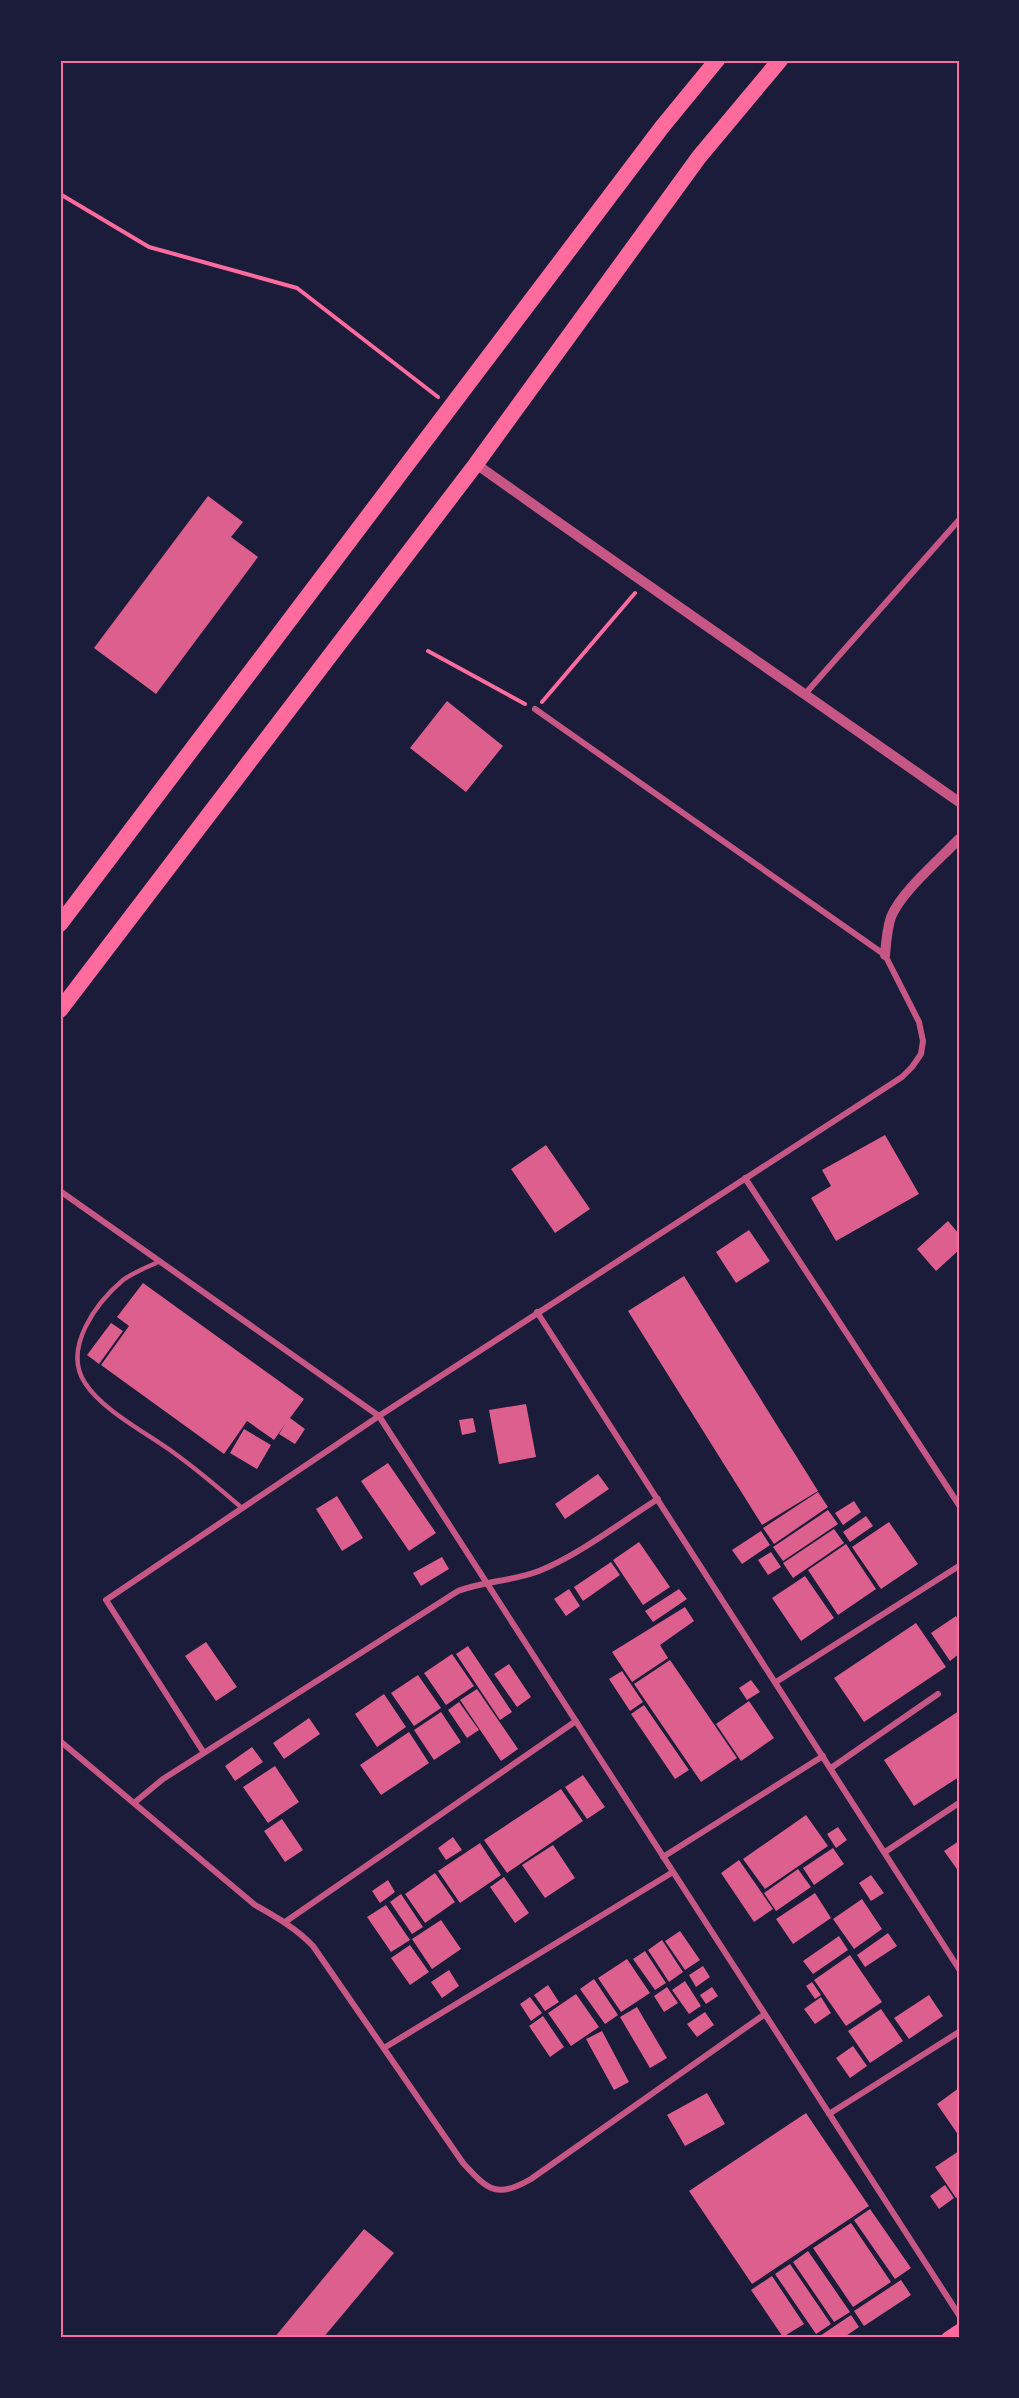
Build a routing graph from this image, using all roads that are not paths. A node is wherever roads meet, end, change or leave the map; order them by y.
1 (717, 60) edge
2 (780, 60) edge
3 (476, 464) junction
4 (959, 520) edge
5 (805, 694) junction
6 (535, 710) road end
7 (959, 802) edge
8 (959, 839) edge
9 (60, 924) edge
10 (885, 954) junction
11 (60, 1010) edge
12 (745, 1178) junction
13 (60, 1191) edge
14 (160, 1261) junction
15 (537, 1312) junction
16 (379, 1416) junction
17 (658, 1499) junction
18 (959, 1505) edge
19 (242, 1508) junction
20 (959, 1566) edge
21 (486, 1582) junction
22 (776, 1682) junction
23 (938, 1694) dead end
24 (576, 1721) junction
25 (60, 1741) edge
26 (204, 1753) junction
27 (823, 1756) junction
28 (831, 1768) junction
29 (134, 1803) junction
30 (959, 1803) edge
31 (885, 1852) junction
32 (663, 1857) junction
33 (674, 1872) junction
34 (285, 1922) junction
35 (959, 1969) edge
36 (765, 2014) junction
37 (959, 2032) edge
38 (384, 2048) junction
39 (829, 2114) junction
40 (959, 2315) edge
41 (959, 2330) edge
42 (947, 2338) edge

1 - 9 highway
2 - 3 highway
3 - 5 street
3 - 11 highway
4 - 5 street
5 - 7 street
6 - 10 street
8 - 10 street
10 - 12 street
12 - 15 street
12 - 18 street
13 - 14 street
14 - 16 street
14 - 19 lane
15 - 16 street
15 - 17 street
16 - 19 street
16 - 21 street
17 - 21 street
17 - 22 street
19 - 26 street
20 - 22 street
21 - 24 street
21 - 26 street
22 - 27 street
23 - 28 street
24 - 32 street
24 - 34 street
25 - 29 street
26 - 29 street
27 - 28 street
27 - 32 street
28 - 31 street
29 - 34 street
30 - 31 street
31 - 35 street
32 - 33 street
33 - 36 street
33 - 38 street
34 - 38 street
36 - 38 street
36 - 39 street
37 - 39 street
39 - 40 street
41 - 42 main road

